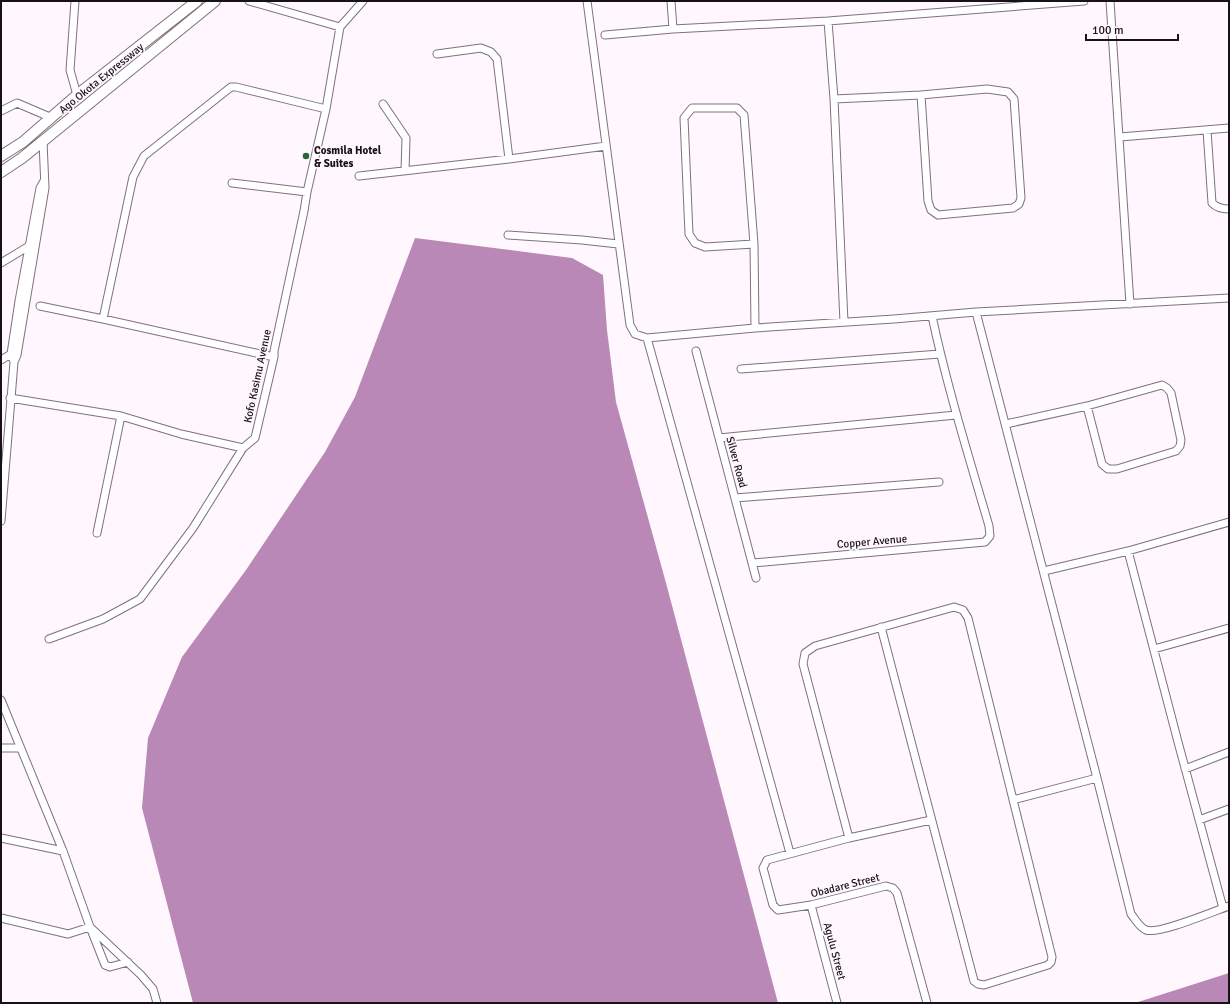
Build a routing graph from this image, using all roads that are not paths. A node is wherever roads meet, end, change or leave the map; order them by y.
1 (75, 1) edge
2 (197, 1) edge
3 (215, 1) edge
4 (249, 1) edge
5 (363, 1) edge
6 (586, 1) edge
7 (671, 1) edge
8 (1084, 1) edge
9 (1110, 1) edge
10 (1016, 3) edge
11 (1038, 3) edge
12 (828, 21) junction
13 (340, 27) junction
14 (673, 29) junction
15 (605, 35) dead end
16 (437, 54) dead end
17 (921, 94) junction
18 (77, 95) junction
19 (834, 99) junction
20 (383, 104) dead end
21 (326, 109) junction
22 (1, 111) edge
23 (52, 118) junction
24 (1229, 128) edge
25 (1206, 130) junction
26 (1120, 137) junction
27 (42, 141) junction
28 (606, 146) junction
29 (1, 156) edge
30 (509, 159) junction
31 (405, 171) junction
32 (1, 172) edge
33 (359, 176) dead end
34 (232, 183) dead end
35 (306, 192) junction
36 (1229, 209) edge
37 (508, 235) dead end
38 (618, 244) junction
39 (754, 244) junction
40 (32, 247) junction
41 (1, 263) edge
42 (1229, 298) edge
43 (1130, 304) junction
44 (40, 306) dead end
45 (976, 312) junction
46 (932, 316) junction
47 (103, 319) junction
48 (844, 322) junction
49 (755, 328) junction
50 (647, 338) junction
51 (696, 351) dead end
52 (940, 354) junction
53 (14, 357) junction
54 (274, 357) junction
55 (1, 360) edge
56 (741, 369) dead end
57 (10, 398) junction
58 (1087, 406) junction
59 (956, 415) junction
60 (121, 416) junction
61 (1006, 424) junction
62 (719, 438) junction
63 (243, 448) junction
64 (939, 482) dead end
65 (735, 498) junction
66 (1, 521) edge
67 (1229, 522) edge
68 (97, 533) dead end
69 (1128, 551) junction
70 (753, 563) junction
71 (1044, 571) junction
72 (756, 578) dead end
73 (881, 627) junction
74 (1229, 628) edge
75 (49, 639) dead end
76 (1154, 648) junction
77 (1, 700) edge
78 (1, 748) edge
79 (20, 748) junction
80 (1229, 752) edge
81 (1185, 769) junction
82 (1097, 778) junction
83 (1013, 800) junction
84 (1229, 809) edge
85 (931, 820) junction
86 (1199, 820) junction
87 (1, 838) edge
88 (849, 838) junction
89 (63, 851) junction
90 (790, 853) junction
91 (811, 905) junction
92 (1226, 907) edge
93 (1, 918) edge
94 (90, 927) junction
95 (128, 962) junction
96 (157, 1003) edge
97 (838, 1003) edge
98 (927, 1003) edge

1 - 18 street
2 - 18 main road, Ago Okota Expressway
3 - 27 main road, Ago Okota Expressway
4 - 13 street
5 - 13 street
6 - 28 street
7 - 14 street
8 - 11 street
9 - 26 street
10 - 11 street
10 - 12 street
12 - 14 street
12 - 19 street
13 - 21 street, Kofo Kasimu Avenue
14 - 15 street
16 - 30 street
17 - 17 street
17 - 19 street
18 - 23 main road, Ago Okota Expressway
19 - 48 street
20 - 31 street
21 - 35 street, Kofo Kasimu Avenue
21 - 47 street
22 - 23 street
23 - 29 main road, Ago Okota Expressway
24 - 25 street
25 - 26 street
25 - 36 street
26 - 43 street
27 - 32 main road, Ago Okota Expressway
27 - 40 street
28 - 30 street
28 - 38 street
30 - 31 street
31 - 33 street
34 - 35 street
35 - 54 street, Kofo Kasimu Avenue
37 - 38 street
38 - 50 street
39 - 39 street
39 - 49 street
40 - 41 street
40 - 53 street
42 - 43 street
43 - 45 street
44 - 47 street
45 - 46 street
45 - 61 street
46 - 48 street
46 - 52 street
47 - 54 street
48 - 49 street
49 - 50 street
50 - 90 street
51 - 62 street, Silver Road
52 - 56 street
52 - 59 street
53 - 55 street
53 - 57 street
54 - 63 street, Kofo Kasimu Avenue
57 - 60 street
57 - 66 street
58 - 58 street
58 - 61 street
59 - 62 street
59 - 70 street, Copper Avenue
60 - 63 street
60 - 68 street
61 - 71 street
62 - 65 street, Silver Road
63 - 75 street, Kofo Kasimu Avenue
64 - 65 street
65 - 70 street, Silver Road
67 - 69 street
69 - 71 street
69 - 76 street
70 - 72 street, Silver Road
71 - 82 street
73 - 83 street
73 - 85 street
73 - 88 street
74 - 76 street
76 - 81 street
77 - 79 street
78 - 79 street
79 - 89 street
80 - 81 street
81 - 86 street
82 - 83 street
82 - 92 street
83 - 85 street
84 - 86 street
85 - 88 street
86 - 92 street
87 - 89 street
88 - 90 street
89 - 94 street
90 - 91 street, Obadare Street
91 - 97 street, Agulu Street
91 - 98 street, Obadare Street
93 - 94 street
94 - 95 street
94 - 95 street
95 - 96 street

